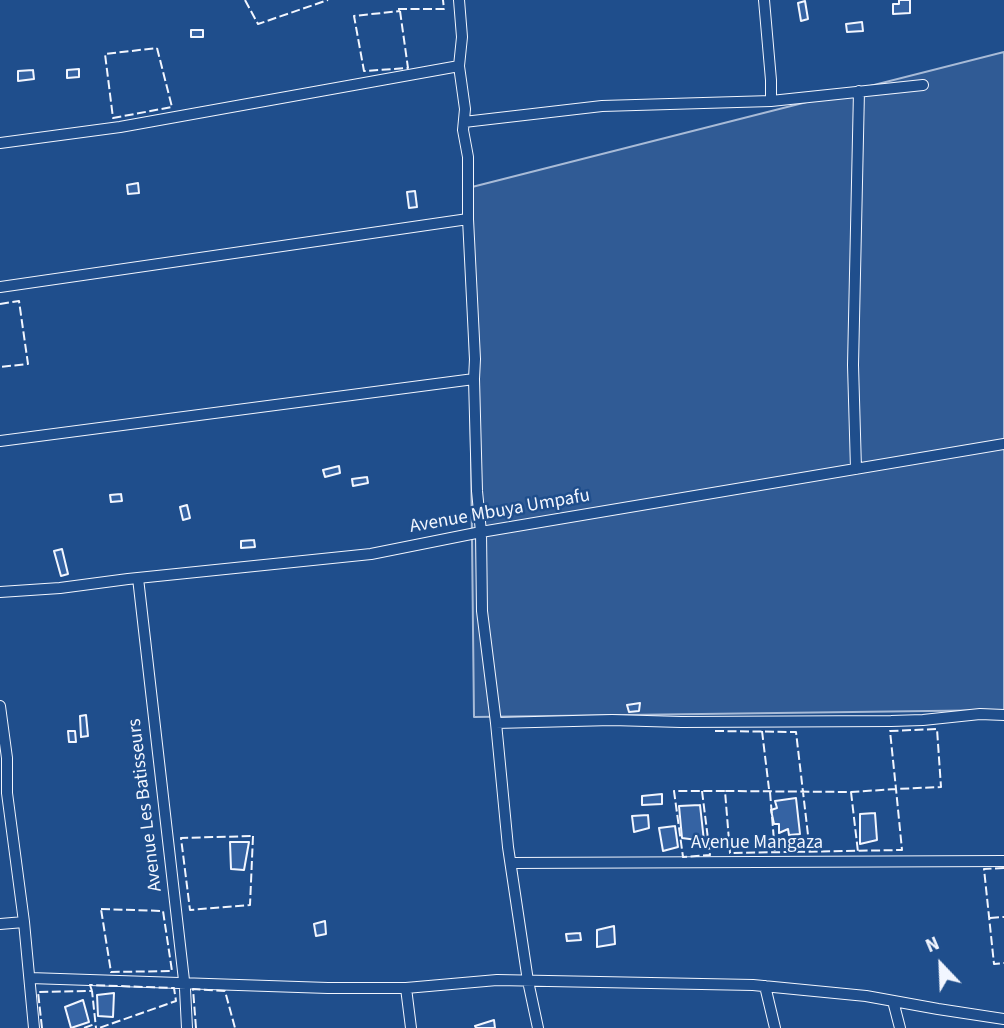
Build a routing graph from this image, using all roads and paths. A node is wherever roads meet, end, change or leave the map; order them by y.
1 (459, 0) edge
2 (764, 0) edge
3 (458, 66) junction
4 (923, 85) dead end
5 (859, 92) junction
6 (771, 101) junction
7 (464, 122) junction
8 (0, 143) edge
9 (468, 219) junction
10 (0, 287) edge
11 (474, 379) junction
12 (0, 442) edge
13 (1004, 444) edge
14 (856, 469) junction
15 (481, 532) junction
16 (138, 578) junction
17 (0, 592) edge
18 (0, 706) edge
19 (1004, 715) edge
20 (496, 723) junction
21 (1004, 861) edge
22 (511, 863) junction
23 (24, 922) junction
24 (0, 924) edge
25 (30, 978) junction
26 (528, 981) junction
27 (184, 983) junction
28 (765, 986) junction
29 (406, 988) junction
30 (893, 1001) junction
31 (1004, 1019) edge
32 (34, 1028) edge
33 (187, 1028) edge
34 (411, 1028) edge
35 (538, 1028) edge
36 (775, 1028) edge
37 (900, 1028) edge

1 - 3 street
2 - 6 street
3 - 7 street
3 - 8 street
4 - 5 street
5 - 6 street
5 - 14 street
6 - 7 street
7 - 9 street
9 - 10 street
9 - 11 street
11 - 12 street
11 - 15 street
13 - 14 street, Avenue Mbuya Umpafu
14 - 15 street, Avenue Mbuya Umpafu
15 - 16 street, Avenue Mbuya Umpafu
15 - 20 street
16 - 17 street, Avenue Mbuya Umpafu
16 - 27 street, Avenue Les Batisseurs
18 - 23 street
19 - 20 street
20 - 22 street
21 - 22 street, Avenue Mangaza
22 - 26 street
23 - 24 street
23 - 25 street
25 - 27 street
25 - 32 street
26 - 28 street
26 - 29 street
26 - 35 street
27 - 29 street
27 - 33 street, Avenue Les Batisseurs
28 - 30 street
28 - 36 street
29 - 34 street
30 - 31 street
30 - 37 street

